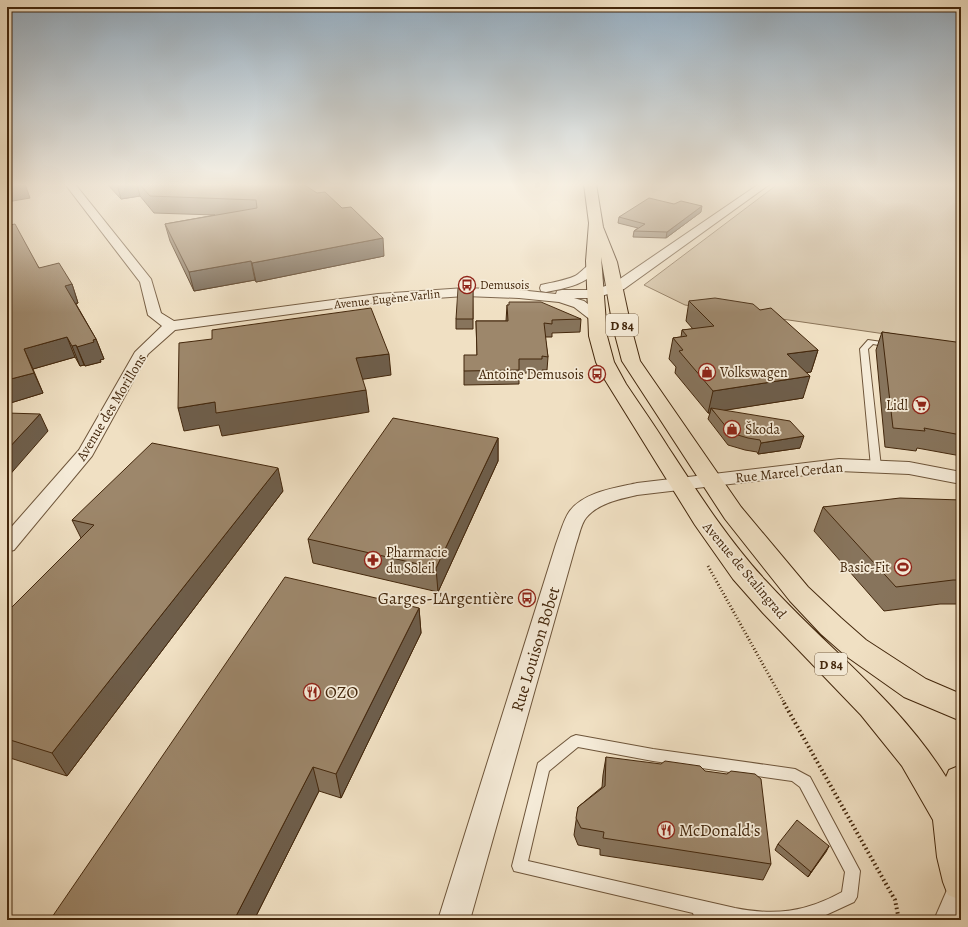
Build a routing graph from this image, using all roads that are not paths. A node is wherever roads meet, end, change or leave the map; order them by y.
1 (104, 227) edge
2 (596, 227) edge
3 (598, 227) edge
4 (704, 227) edge
5 (593, 267) junction
6 (615, 287) junction
7 (543, 288) junction
8 (595, 291) junction
9 (465, 292) junction
10 (519, 294) junction
11 (597, 318) junction
12 (171, 326) junction
13 (894, 345) edge
14 (876, 467) junction
15 (961, 478) edge
16 (713, 481) junction
17 (680, 483) junction
18 (7, 545) edge
19 (961, 708) edge
20 (961, 781) edge
21 (949, 815) junction
22 (961, 882) edge
23 (961, 894) edge
24 (700, 913) edge
25 (454, 920) edge
26 (758, 920) edge
27 (950, 920) edge

1 - 12 street
2 - 5 main road, Avenue de Stalingrad / D 84
3 - 6 main road, Avenue de Stalingrad / D 84
4 - 6 street
5 - 7 street
5 - 8 main road, Avenue de Stalingrad / D 84
6 - 8 street
6 - 16 main road, Avenue de Stalingrad / D 84
7 - 8 street
7 - 9 street
8 - 10 street
8 - 11 main road, Avenue de Stalingrad / D 84
9 - 10 street, Avenue Eugène Varlin
9 - 12 street, Avenue Eugène Varlin
10 - 11 street, Avenue Eugène Varlin
11 - 17 main road, Avenue de Stalingrad / D 84
12 - 18 street, Avenue des Morillons
13 - 14 lane
14 - 15 street, Rue Marcel Cerdan
14 - 16 street, Rue Marcel Cerdan
16 - 17 street, Rue Louison Bobet
16 - 19 main road, Avenue de Stalingrad / D 84
17 - 21 main road, Avenue de Stalingrad / D 84
17 - 25 street, Rue Louison Bobet
20 - 21 main road
21 - 22 main road
23 - 27 street
24 - 26 lane
24 - 26 lane

